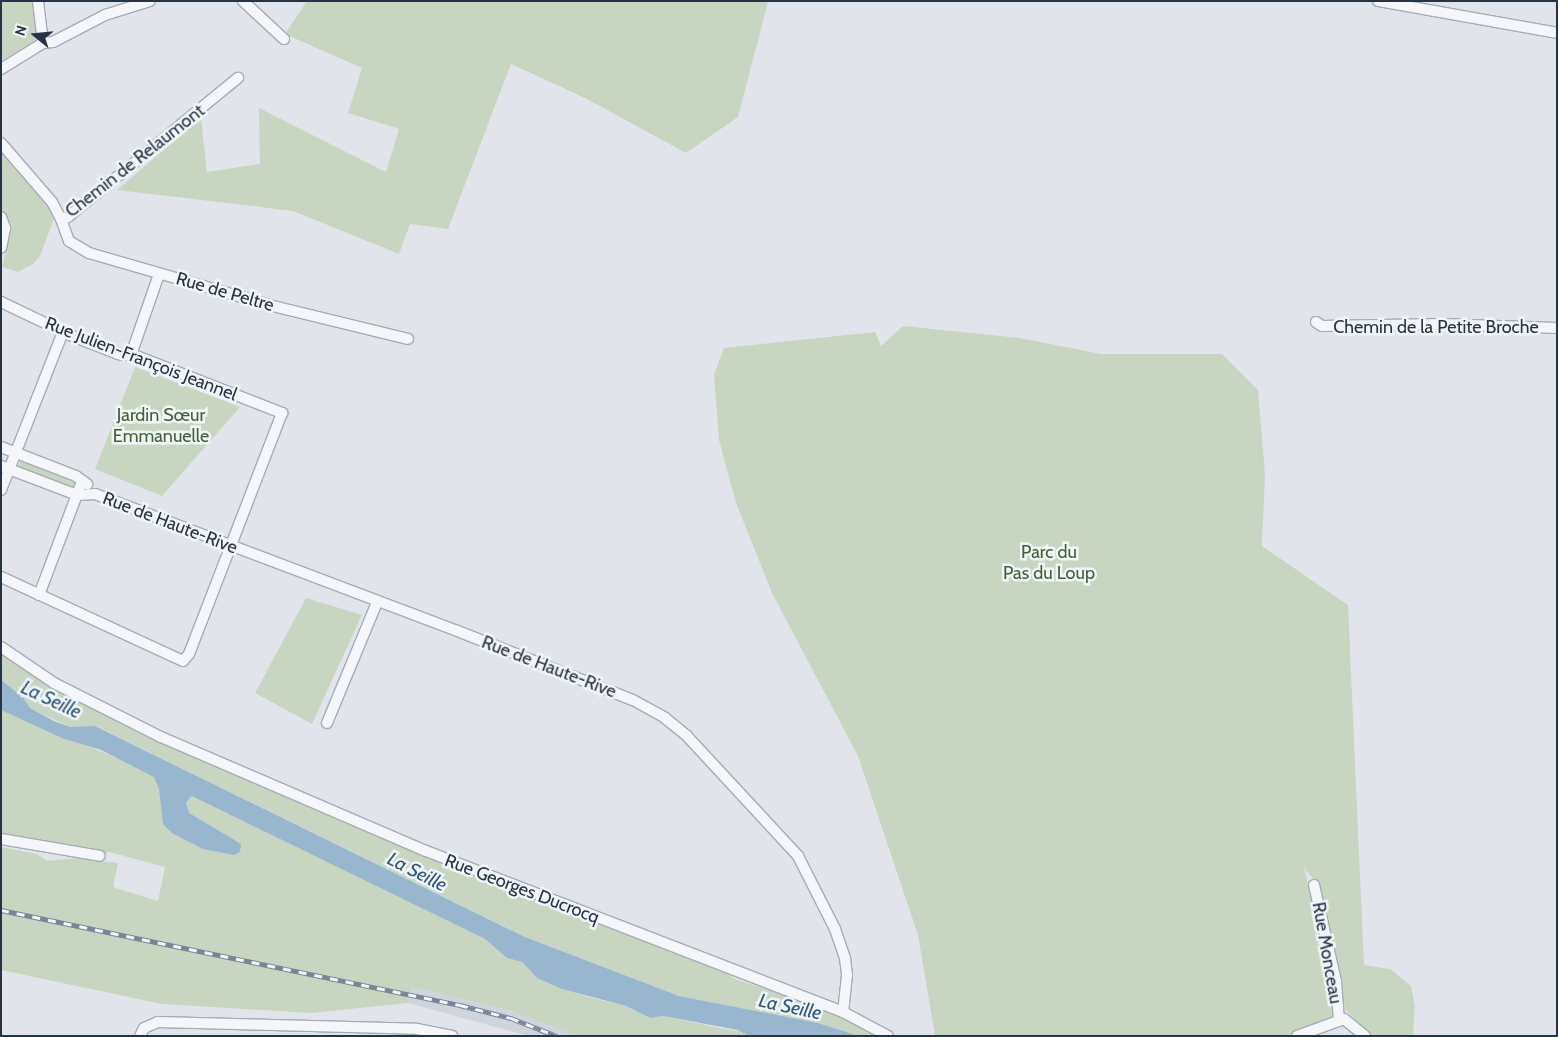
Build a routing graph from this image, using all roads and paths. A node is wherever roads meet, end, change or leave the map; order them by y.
1 (38, 1) edge
2 (150, 1) edge
3 (243, 1) edge
4 (1378, 1) edge
5 (1557, 33) edge
6 (284, 39) dead end
7 (44, 43) junction
8 (1, 69) edge
9 (238, 78) dead end
10 (1, 142) edge
11 (1, 218) edge
12 (60, 219) junction
13 (1, 248) edge
14 (159, 274) junction
15 (1, 302) edge
16 (1316, 322) dead end
17 (1557, 328) edge
18 (63, 332) junction
19 (408, 339) dead end
20 (131, 355) junction
21 (1, 447) edge
22 (16, 453) junction
23 (5, 467) edge
24 (82, 481) junction
25 (1, 490) edge
26 (94, 494) junction
27 (77, 495) junction
28 (230, 546) junction
29 (1, 577) edge
30 (39, 595) junction
31 (377, 602) junction
32 (1, 647) edge
33 (327, 723) dead end
34 (1, 839) edge
35 (100, 856) dead end
36 (1314, 885) dead end
37 (843, 1012) junction
38 (1339, 1020) junction
39 (312, 1031) edge
40 (403, 1032) edge
41 (140, 1036) edge
42 (452, 1036) edge
43 (888, 1036) edge
44 (1297, 1036) edge
45 (1364, 1036) edge

1 - 7 street
2 - 7 street
3 - 6 street
4 - 5 street
7 - 8 street
9 - 12 street, Chemin de Relaumont
10 - 12 street, Chemin de Relaumont
11 - 13 street
12 - 14 street, Rue de Peltre
14 - 19 street, Rue de Peltre
14 - 20 street
15 - 18 street, Rue Julien-François Jeannel
16 - 17 street, Chemin de la Petite Broche
18 - 20 street, Rue Julien-François Jeannel
18 - 22 street
20 - 28 street, Rue Julien-François Jeannel
21 - 22 street, Rue de Haute-Rive
22 - 23 street
22 - 24 street, Rue de Haute-Rive
23 - 25 street
23 - 27 street, Rue de Haute-Rive
24 - 26 street, Rue de Haute-Rive
24 - 27 street
26 - 27 street, Rue de Haute-Rive
26 - 28 street, Rue de Haute-Rive
27 - 30 street
28 - 30 street
28 - 31 street, Rue de Haute-Rive
29 - 30 street
31 - 33 street
31 - 37 street, Rue de Haute-Rive
32 - 37 street, Rue Georges Ducrocq
34 - 35 street
36 - 38 street, Rue Monceau
37 - 43 street, Rue Georges Ducrocq
38 - 44 street
38 - 45 street
39 - 40 street
39 - 41 street
40 - 42 street

